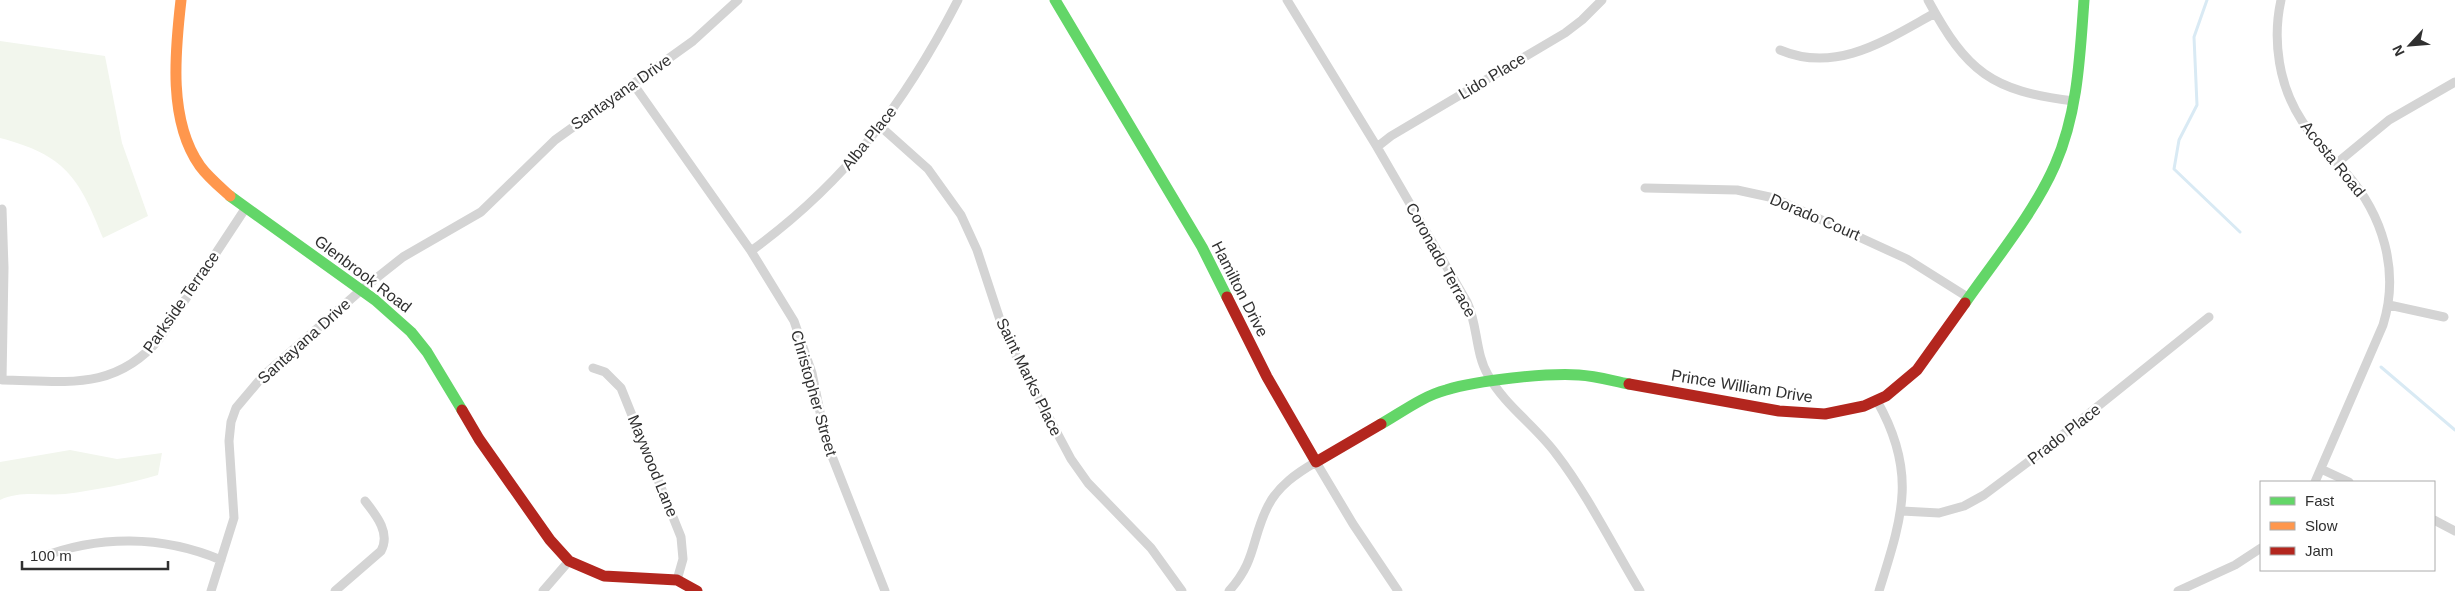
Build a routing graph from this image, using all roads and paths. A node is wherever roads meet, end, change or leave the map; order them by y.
1 (181, 0) edge
2 (738, 0) edge
3 (958, 0) edge
4 (1055, 0) edge
5 (1287, 0) edge
6 (1602, 0) edge
7 (1928, 0) edge
8 (2084, 0) edge
9 (2281, 0) edge
10 (1935, 13) junction
11 (1780, 50) dead end
12 (2455, 82) edge
13 (634, 85) junction
14 (2074, 101) junction
15 (881, 127) junction
16 (1377, 147) junction
17 (2337, 162) junction
18 (1645, 188) dead end
19 (245, 208) junction
20 (2, 209) dead end
21 (751, 251) junction
22 (360, 290) junction
23 (1969, 298) junction
24 (2389, 305) junction
25 (2209, 317) dead end
26 (2444, 317) dead end
27 (593, 368) dead end
28 (1492, 382) junction
29 (1876, 401) junction
30 (1316, 462) junction
31 (2321, 469) junction
32 (2315, 481) edge
33 (2347, 481) edge
34 (365, 501) dead end
35 (1902, 511) junction
36 (2435, 521) edge
37 (2455, 531) edge
38 (2260, 549) edge
39 (39, 558) dead end
40 (221, 560) junction
41 (569, 561) junction
42 (677, 580) junction
43 (210, 591) edge
44 (335, 591) edge
45 (543, 591) edge
46 (697, 591) edge
47 (885, 591) edge
48 (1182, 591) edge
49 (1229, 591) edge
50 (1398, 591) edge
51 (1640, 591) edge
52 (1879, 591) edge
53 (2178, 591) edge

1 - 19 street, Glenbrook Road
2 - 13 street, Santayana Drive
3 - 15 street, Alba Place
4 - 30 street, Hamilton Drive
5 - 16 street, Coronado Terrace
6 - 16 street, Lido Place
7 - 10 street
8 - 14 street, Prince William Drive
9 - 17 street, Acosta Road
10 - 11 street
10 - 14 street
12 - 17 street
13 - 21 street, Christopher Street
13 - 22 street, Santayana Drive
14 - 23 street, Prince William Drive
15 - 21 street, Alba Place
15 - 48 street, Saint Marks Place
16 - 28 street, Coronado Terrace
17 - 24 street, Acosta Road
18 - 23 street, Dorado Court
19 - 20 street, Parkside Terrace
19 - 22 street, Glenbrook Road
21 - 47 street, Christopher Street
22 - 40 street, Santayana Drive
22 - 41 street, Glenbrook Road
23 - 29 street, Prince William Drive
24 - 26 street
24 - 31 street, Acosta Road
25 - 35 street, Prado Place
27 - 42 street, Maywood Lane
28 - 29 street, Prince William Drive
28 - 30 street, Prince William Drive
28 - 51 street, Coronado Terrace
29 - 35 street
30 - 49 street, Prince William Drive
30 - 50 street, Hamilton Drive
31 - 32 street, Acosta Road
31 - 33 street
34 - 44 street
35 - 52 street
36 - 37 street
38 - 53 street
39 - 40 street
40 - 43 street, Santayana Drive
41 - 42 street, Glenbrook Road
41 - 45 street
42 - 46 street, Glenbrook Road

